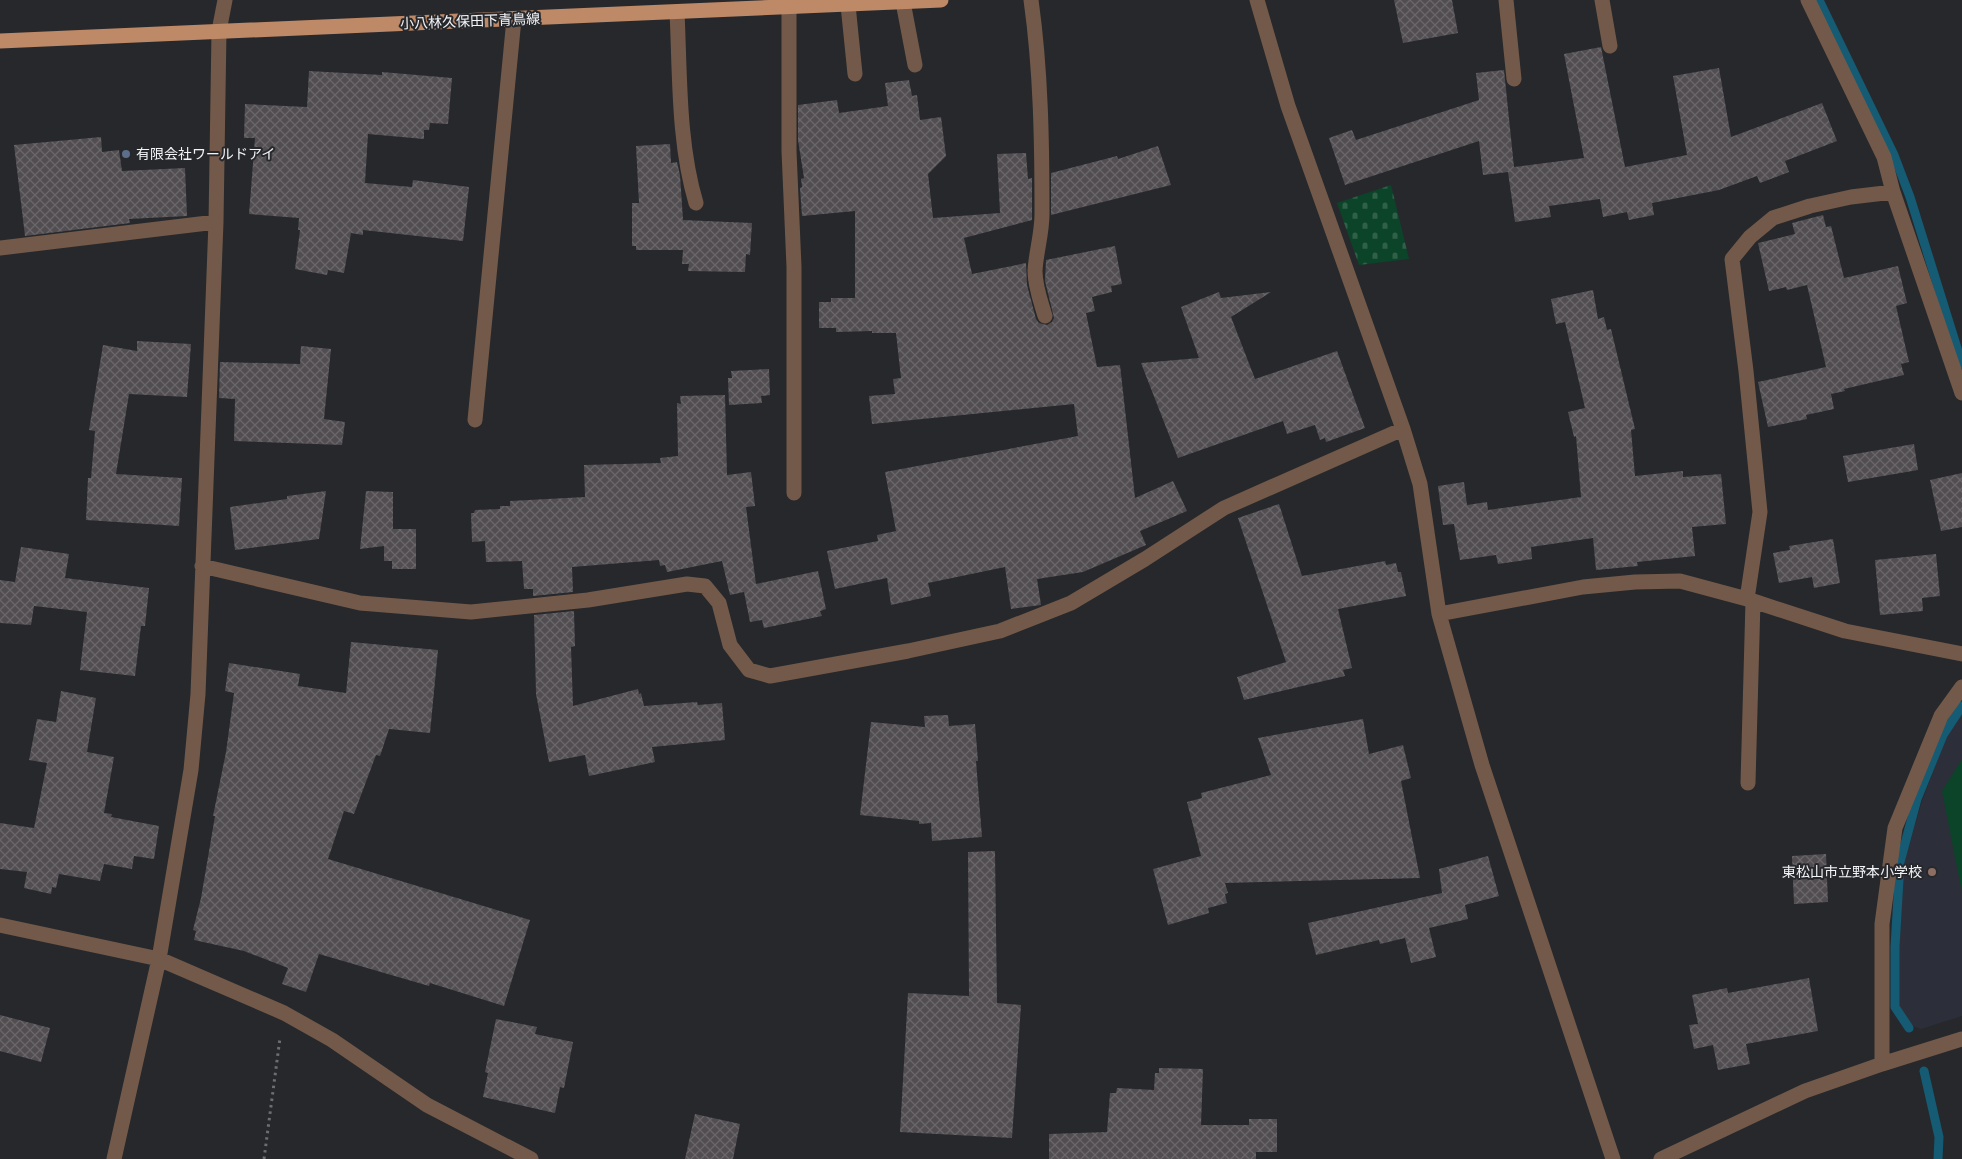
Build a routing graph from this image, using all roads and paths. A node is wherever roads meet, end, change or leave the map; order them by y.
1 (225, 0) edge
2 (941, 0) edge
3 (1031, 0) edge
4 (1257, 0) edge
5 (1506, 0) edge
6 (1602, 0) edge
7 (1808, 0) edge
8 (902, 2) junction
9 (848, 5) junction
10 (789, 7) junction
11 (677, 12) junction
12 (514, 20) junction
13 (219, 31) junction
14 (0, 41) edge
15 (1610, 46) dead end
16 (915, 66) dead end
17 (856, 74) dead end
18 (1514, 79) dead end
19 (1893, 192) junction
20 (696, 203) dead end
21 (216, 222) junction
22 (0, 248) edge
23 (1045, 316) dead end
24 (1962, 393) edge
25 (475, 420) dead end
26 (1403, 429) junction
27 (794, 493) dead end
28 (202, 566) junction
29 (1750, 600) junction
30 (1439, 614) junction
31 (1962, 654) edge
32 (1962, 687) edge
33 (1748, 783) dead end
34 (0, 925) edge
35 (159, 959) junction
36 (284, 1013) junction
37 (1962, 1039) edge
38 (1882, 1064) junction
39 (114, 1159) edge
40 (264, 1159) edge
41 (531, 1159) edge
42 (1613, 1159) edge
43 (1661, 1159) edge

1 - 13 street
2 - 8 main road, 小八林久保田下青鳥線
3 - 23 street
4 - 26 street
5 - 18 street
6 - 15 street
7 - 19 street
8 - 9 main road, 小八林久保田下青鳥線
8 - 16 street
9 - 10 main road, 小八林久保田下青鳥線
9 - 17 street
10 - 11 main road, 小八林久保田下青鳥線
10 - 27 street
11 - 12 main road, 小八林久保田下青鳥線
11 - 20 street
12 - 13 main road, 小八林久保田下青鳥線
12 - 25 street
13 - 14 main road, 小八林久保田下青鳥線
13 - 21 street
19 - 24 street
19 - 29 street
21 - 22 street
21 - 28 street
26 - 28 street
26 - 30 street
28 - 35 street
29 - 30 street
29 - 31 street
29 - 33 street
30 - 42 street
32 - 38 street
34 - 35 street
35 - 36 street
35 - 39 street
36 - 40 path
36 - 41 street
37 - 38 street
38 - 43 street

